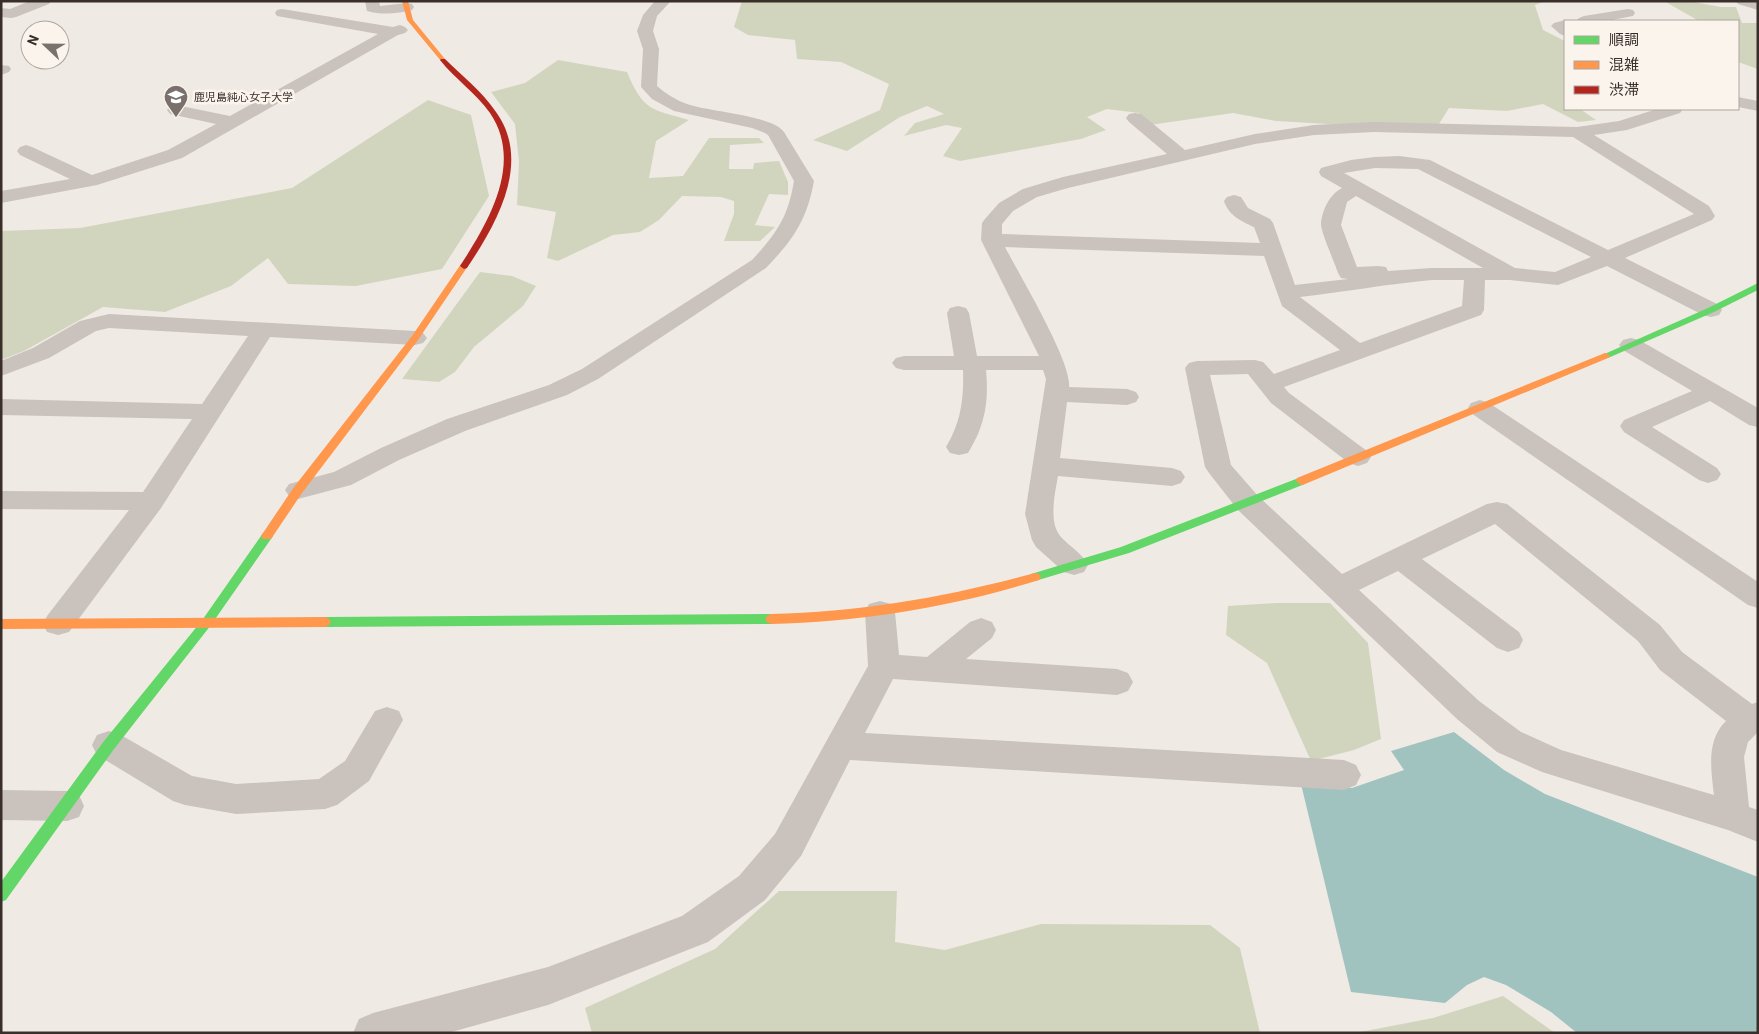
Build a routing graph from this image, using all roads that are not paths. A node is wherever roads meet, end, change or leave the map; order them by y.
1 (44, 1) edge
2 (372, 1) edge
3 (664, 1) edge
4 (1743, 1) edge
5 (406, 4) edge
6 (1593, 5) dead end
7 (1758, 6) edge
8 (1, 12) edge
9 (282, 12) dead end
10 (1590, 20) edge
11 (416, 27) junction
12 (393, 32) junction
13 (1739, 102) edge
14 (1758, 106) edge
15 (176, 110) dead end
16 (1671, 110) edge
17 (1135, 118) dead end
18 (232, 122) junction
19 (1577, 132) junction
20 (26, 151) dead end
21 (1204, 151) junction
22 (1181, 156) junction
23 (1226, 166) dead end
24 (90, 180) junction
25 (1356, 188) junction
26 (1, 197) edge
27 (1234, 201) dead end
28 (1334, 213) junction
29 (1319, 229) dead end
30 (991, 240) junction
31 (1272, 250) junction
32 (1609, 258) junction
33 (1482, 268) junction
34 (1758, 286) edge
35 (1287, 292) junction
36 (1711, 310) junction
37 (958, 313) dead end
38 (264, 329) junction
39 (415, 338) junction
40 (1631, 345) junction
41 (1357, 352) junction
42 (904, 363) dead end
43 (970, 363) junction
44 (1053, 363) junction
45 (1, 369) edge
46 (1269, 384) junction
47 (1712, 391) junction
48 (1056, 394) junction
49 (1127, 398) dead end
50 (1, 407) edge
51 (1480, 408) junction
52 (210, 412) junction
53 (1758, 418) edge
54 (959, 447) dead end
55 (1358, 458) junction
56 (1046, 466) junction
57 (1708, 474) dead end
58 (1172, 477) dead end
59 (298, 490) junction
60 (1, 500) edge
61 (150, 501) junction
62 (1248, 503) junction
63 (1401, 558) junction
64 (1074, 565) junction
65 (1338, 588) junction
66 (1758, 597) edge
67 (880, 612) junction
68 (207, 622) junction
69 (1, 624) edge
70 (58, 624) junction
71 (981, 630) dead end
72 (1508, 640) dead end
73 (884, 666) junction
74 (933, 669) junction
75 (1117, 682) dead end
76 (1754, 718) edge
77 (387, 720) dead end
78 (109, 745) junction
79 (841, 746) junction
80 (1344, 775) dead end
81 (1, 805) edge
82 (67, 806) junction
83 (1746, 821) edge
84 (1, 895) edge
85 (373, 1033) edge

1 - 8 street
2 - 5 street
3 - 59 street
4 - 7 street
5 - 11 street
6 - 10 street
9 - 12 street
11 - 12 street
11 - 39 street
12 - 18 street
13 - 14 street
15 - 18 street
16 - 19 street
17 - 22 street
18 - 24 street
19 - 21 street
19 - 32 street
20 - 24 street
21 - 22 street
21 - 23 street
22 - 30 street
24 - 26 street
25 - 28 street
25 - 32 street
25 - 33 street
27 - 31 street
28 - 29 street
28 - 33 street
30 - 31 street
30 - 44 street
31 - 35 street
32 - 33 street
32 - 36 street
33 - 35 street
33 - 41 street
34 - 36 street
35 - 41 street
36 - 40 street
37 - 43 street
38 - 39 street
38 - 45 street
38 - 52 street
39 - 59 street
40 - 47 street
40 - 51 street
41 - 46 street
42 - 43 street
43 - 44 street
43 - 54 street
44 - 48 street
46 - 55 street
46 - 62 street
47 - 53 street
47 - 57 street
48 - 49 street
48 - 56 street
50 - 52 street
51 - 55 street
51 - 66 street
52 - 61 street
55 - 62 street
56 - 58 street
56 - 64 street
59 - 68 street
60 - 61 street
61 - 70 street
62 - 64 street
62 - 65 street
63 - 65 street
63 - 72 street
63 - 76 street
64 - 67 street
65 - 83 street
67 - 68 street
67 - 73 street
68 - 70 street
68 - 78 street
69 - 70 street
71 - 74 street
73 - 74 street
73 - 79 street
74 - 75 street
76 - 83 street
77 - 78 street
78 - 82 street
79 - 80 street
79 - 85 street
81 - 82 street
82 - 84 street

